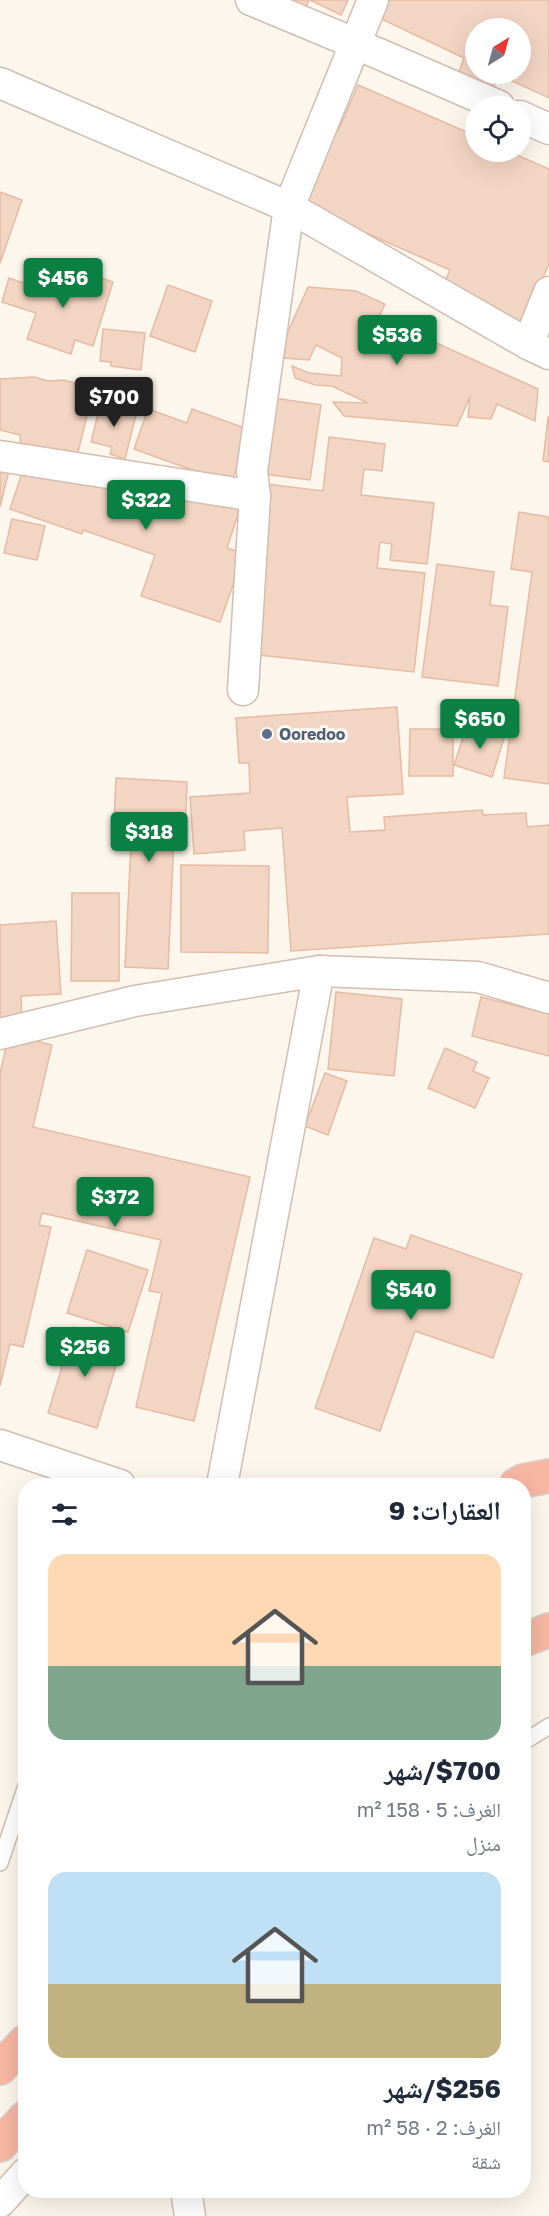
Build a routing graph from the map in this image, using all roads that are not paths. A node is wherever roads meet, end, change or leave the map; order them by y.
1 (251, 0) edge
2 (373, 0) edge
3 (354, 43) junction
4 (0, 83) edge
5 (476, 96) edge
6 (531, 121) edge
7 (549, 129) edge
8 (289, 207) junction
9 (549, 292) edge
10 (538, 349) edge
11 (0, 456) edge
12 (255, 496) junction
13 (243, 690) dead end
14 (319, 971) junction
15 (549, 998) edge
16 (0, 1035) edge
17 (0, 1445) edge
18 (99, 1478) edge
19 (223, 1478) edge
20 (531, 1625) edge
21 (549, 1629) edge
22 (531, 1637) edge
23 (549, 1726) edge
24 (531, 1738) edge
25 (18, 1810) edge
26 (0, 1863) edge
27 (18, 2049) edge
28 (0, 2068) edge
29 (18, 2126) edge
30 (0, 2145) edge
31 (0, 2160) edge
32 (18, 2168) edge
33 (18, 2182) edge
34 (187, 2198) edge
35 (0, 2202) edge
36 (190, 2216) edge

1 - 3 street
2 - 3 street
3 - 5 street
3 - 8 street
4 - 8 street
6 - 7 street
8 - 10 street
8 - 12 street
9 - 10 street
11 - 12 street
12 - 13 street
14 - 15 street
14 - 16 street
14 - 19 street
17 - 18 street
20 - 21 highway
21 - 22 highway
23 - 24 lane
25 - 26 lane
27 - 28 highway
29 - 30 highway
31 - 32 street
33 - 35 street
34 - 36 street

